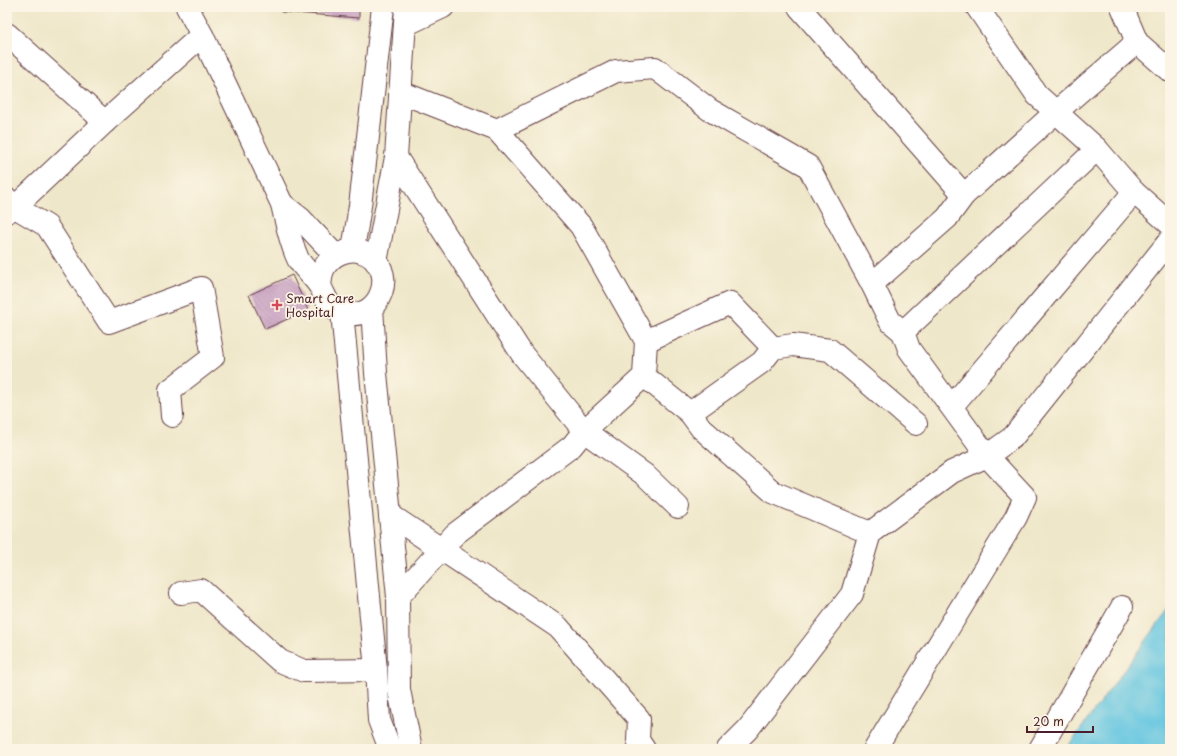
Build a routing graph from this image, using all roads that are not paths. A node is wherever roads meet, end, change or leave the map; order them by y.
1 (187, 7) edge
2 (383, 7) edge
3 (443, 7) edge
4 (799, 7) edge
5 (977, 7) edge
6 (1122, 7) edge
7 (406, 16) edge
8 (7, 34) edge
9 (202, 35) junction
10 (1137, 42) junction
11 (1170, 71) edge
12 (400, 92) junction
13 (1056, 112) junction
14 (105, 122) junction
15 (497, 130) junction
16 (1097, 149) junction
17 (396, 156) junction
18 (1134, 192) junction
19 (964, 195) junction
20 (282, 204) junction
21 (10, 206) edge
22 (1170, 224) edge
23 (1170, 240) edge
24 (344, 253) junction
25 (376, 262) junction
26 (872, 284) junction
27 (320, 286) junction
28 (372, 307) junction
29 (342, 312) junction
30 (903, 332) junction
31 (646, 341) junction
32 (773, 348) junction
33 (644, 376) junction
34 (952, 406) junction
35 (690, 413) junction
36 (172, 416) dead end
37 (916, 424) dead end
38 (584, 431) junction
39 (987, 456) junction
40 (678, 507) dead end
41 (390, 515) junction
42 (870, 533) junction
43 (441, 549) junction
44 (181, 593) dead end
45 (398, 597) junction
46 (1122, 607) dead end
47 (376, 670) junction
48 (390, 749) edge
49 (411, 749) edge
50 (644, 749) edge
51 (728, 749) edge
52 (875, 749) edge
53 (1040, 749) edge

1 - 9 street
2 - 24 street
3 - 7 street
4 - 19 street
5 - 13 street
6 - 10 street
7 - 12 street
8 - 14 street
9 - 14 street
9 - 20 street
10 - 11 street
10 - 13 street
12 - 15 street
12 - 17 street
13 - 16 street
13 - 19 street
14 - 21 street
15 - 26 street
15 - 31 street
16 - 18 street
16 - 30 street
17 - 25 street
17 - 38 street
18 - 22 street
18 - 34 street
19 - 26 street
20 - 24 street
20 - 27 street
21 - 36 street
23 - 39 street
24 - 25 street
24 - 27 street
25 - 28 street
26 - 30 street
27 - 29 street
28 - 29 street
28 - 41 street
29 - 47 street
30 - 34 street
31 - 32 street
31 - 33 street
32 - 35 street
32 - 37 street
33 - 35 street
33 - 38 street
34 - 39 street
35 - 42 street
38 - 40 street
38 - 43 street
39 - 42 street
39 - 52 street
41 - 43 street
41 - 45 street
42 - 51 street
43 - 45 street
43 - 50 street
44 - 47 street
45 - 49 street
46 - 53 street
47 - 48 street

